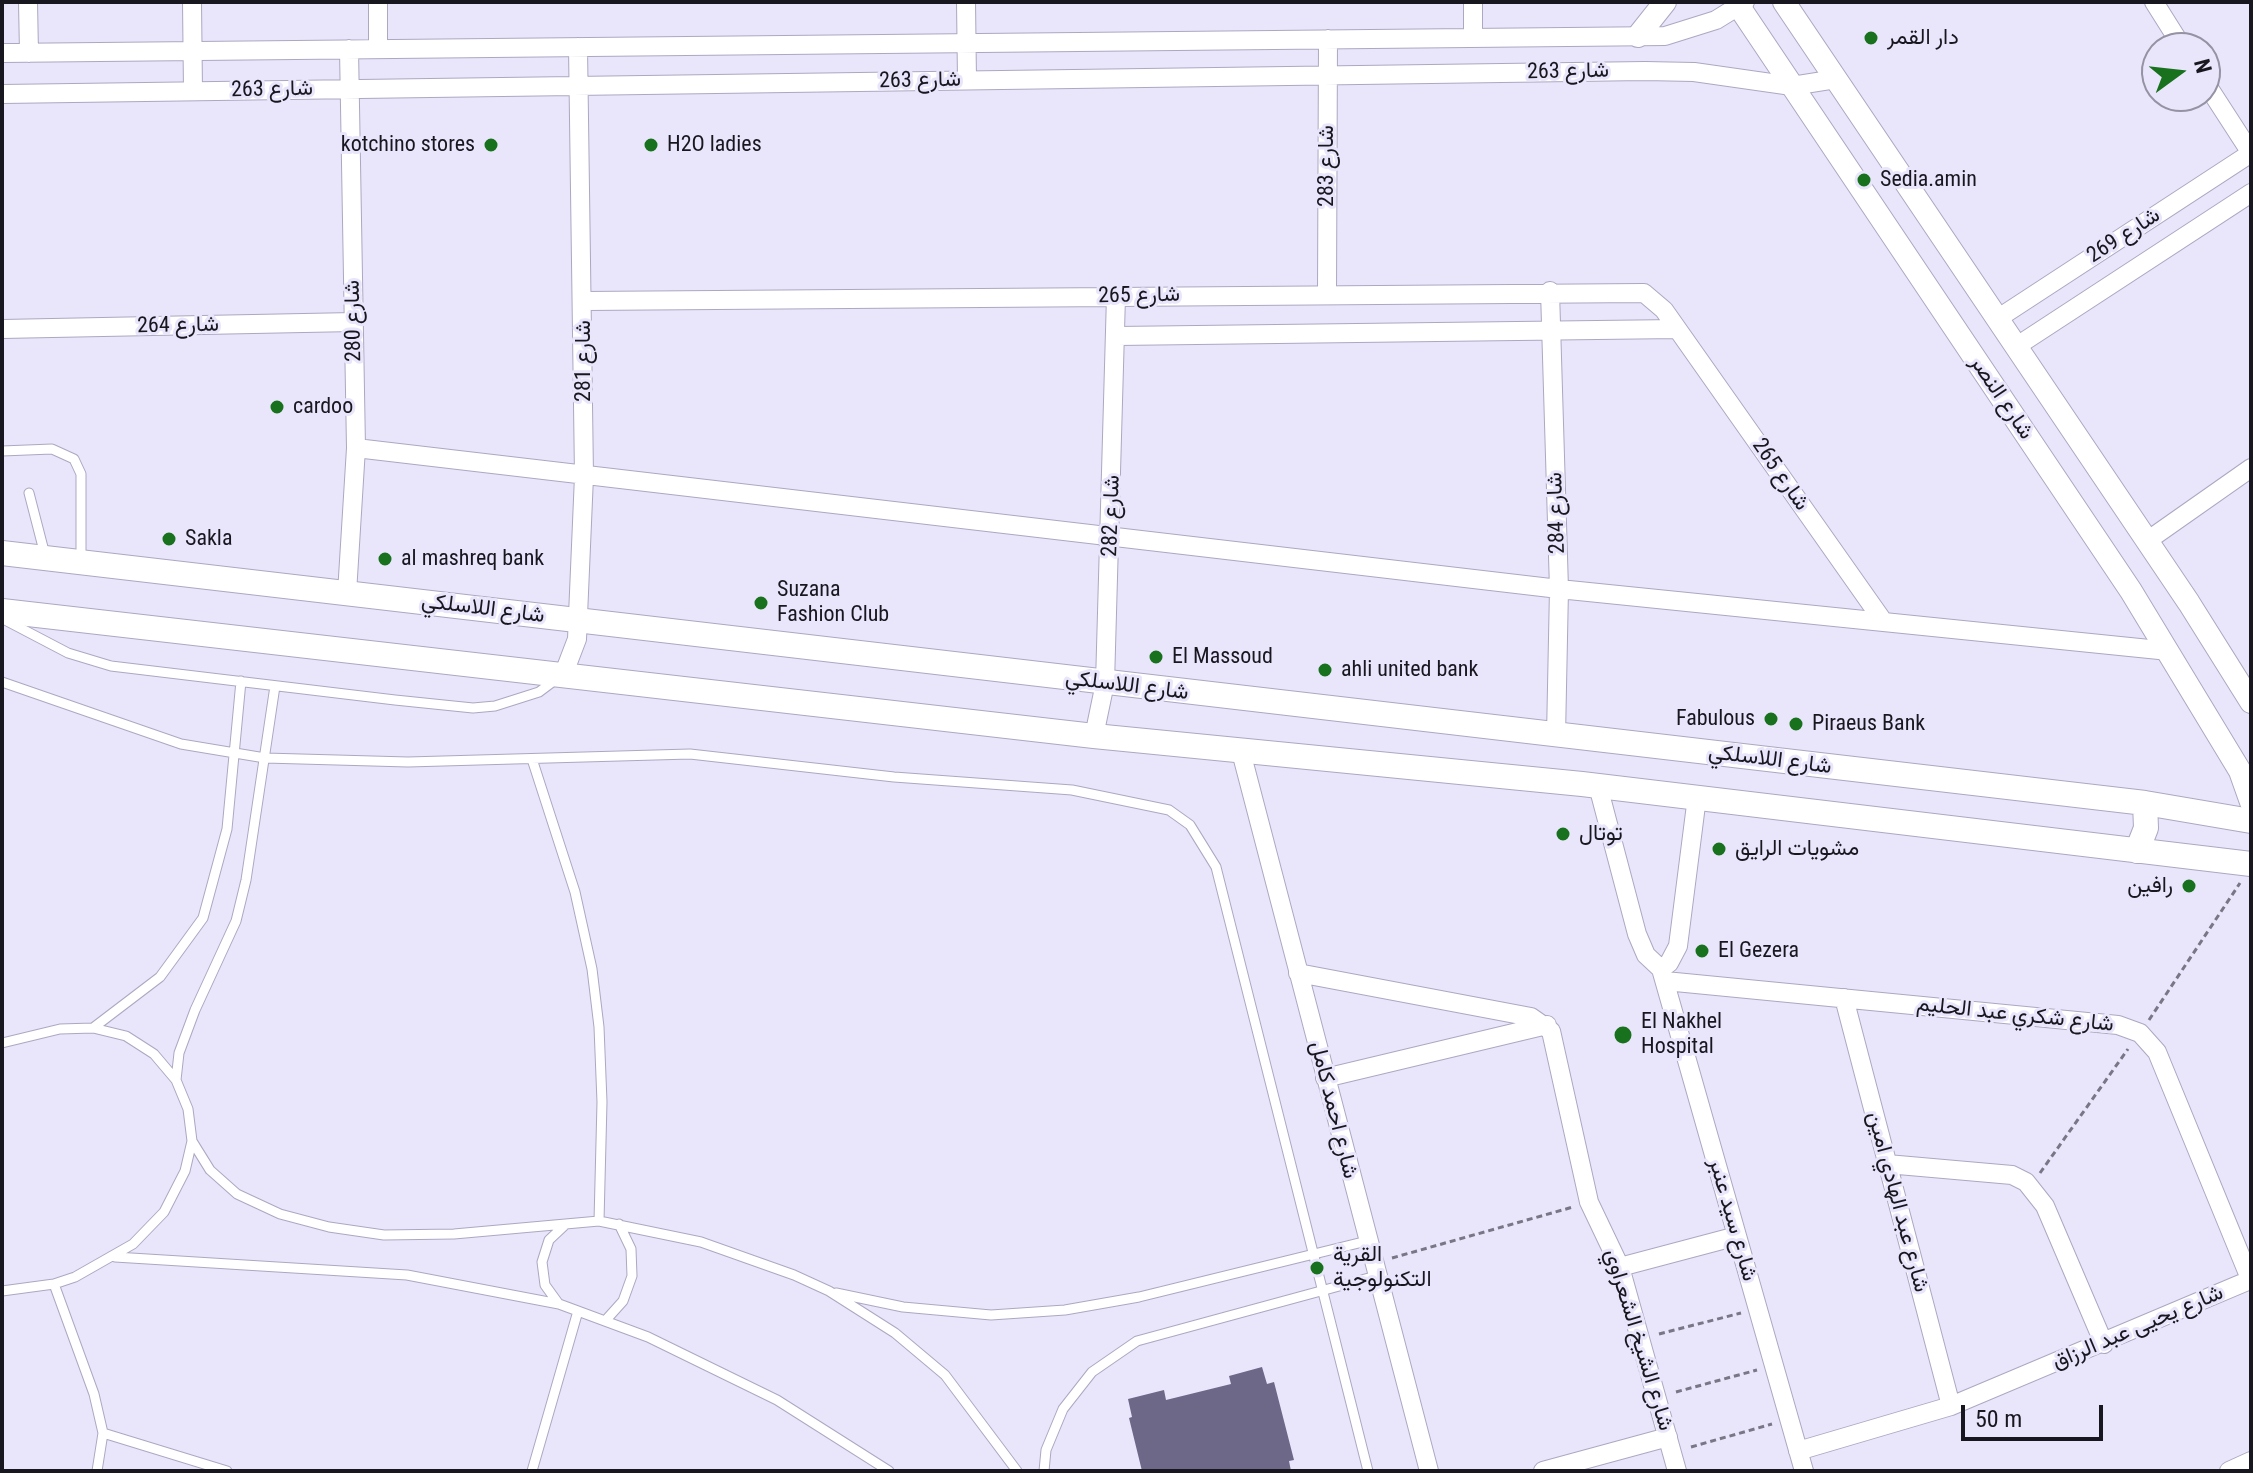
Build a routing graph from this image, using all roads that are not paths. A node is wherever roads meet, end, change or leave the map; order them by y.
1 (28, 2) edge
2 (192, 2) edge
3 (378, 2) edge
4 (966, 2) edge
5 (1473, 2) edge
6 (1665, 2) edge
7 (1784, 2) edge
8 (2154, 2) edge
9 (1740, 3) edge
10 (2173, 32) edge
11 (1638, 36) junction
12 (1473, 37) junction
13 (1328, 39) junction
14 (967, 43) junction
15 (578, 47) junction
16 (349, 49) junction
17 (378, 49) junction
18 (193, 51) junction
19 (2, 53) edge
20 (29, 53) junction
21 (1328, 75) junction
22 (1836, 79) junction
23 (967, 80) junction
24 (579, 86) junction
25 (1792, 86) junction
26 (350, 89) junction
27 (193, 91) junction
28 (2, 94) edge
29 (2221, 107) edge
30 (2251, 153) edge
31 (2251, 193) edge
32 (1550, 291) junction
33 (1327, 294) junction
34 (1116, 296) junction
35 (584, 301) junction
36 (1997, 319) junction
37 (354, 322) junction
38 (2, 329) edge
39 (1677, 329) junction
40 (1552, 330) junction
41 (1117, 336) junction
42 (2017, 346) junction
43 (356, 448) junction
44 (2, 451) edge
45 (2251, 468) edge
46 (584, 476) junction
47 (29, 493) dead end
48 (1111, 537) junction
49 (2147, 541) junction
50 (2, 553) edge
51 (46, 558) junction
52 (81, 562) junction
53 (1559, 589) junction
54 (347, 593) junction
55 (2, 611) edge
56 (2, 618) edge
57 (579, 620) junction
58 (1883, 621) junction
59 (2169, 651) junction
60 (564, 673) junction
61 (241, 681) junction
62 (2, 682) edge
63 (1105, 683) junction
64 (275, 686) junction
65 (2251, 702) edge
66 (1094, 736) junction
67 (1556, 736) junction
68 (1240, 748) junction
69 (236, 754) junction
70 (265, 758) junction
71 (532, 759) junction
72 (2245, 773) edge
73 (1598, 786) junction
74 (1697, 797) junction
75 (2251, 802) edge
76 (2145, 803) junction
77 (2251, 821) edge
78 (2137, 851) junction
79 (2251, 864) edge
80 (1298, 973) junction
81 (1663, 975) junction
82 (1844, 998) junction
83 (1547, 1025) junction
84 (93, 1028) junction
85 (2, 1043) edge
86 (1325, 1078) junction
87 (176, 1080) junction
88 (192, 1141) junction
89 (1887, 1164) junction
90 (599, 1221) junction
91 (566, 1224) junction
92 (619, 1224) junction
93 (1737, 1236) junction
94 (1367, 1241) junction
95 (1313, 1255) junction
96 (115, 1257) junction
97 (1620, 1267) junction
98 (1374, 1269) junction
99 (2251, 1281) edge
100 (54, 1284) junction
101 (1323, 1289) junction
102 (2, 1291) edge
103 (829, 1291) junction
104 (559, 1304) junction
105 (578, 1311) junction
106 (605, 1321) junction
107 (2104, 1344) junction
108 (1951, 1406) junction
109 (103, 1433) junction
110 (1798, 1451) junction
111 (1672, 1454) edge
112 (2251, 1461) edge
113 (885, 1470) edge
114 (97, 1471) edge
115 (227, 1471) edge
116 (532, 1471) edge
117 (1017, 1471) edge
118 (1044, 1471) edge
119 (1368, 1471) edge
120 (1429, 1471) edge
121 (1543, 1471) edge
122 (1804, 1471) edge
123 (2229, 1471) edge

1 - 20 street
2 - 18 street
3 - 17 street
4 - 14 street
5 - 12 street
6 - 11 street
7 - 22 street, شارع النصر
8 - 10 street
9 - 11 street, شارع 263
9 - 25 street, شارع النصر
11 - 12 street, شارع 263
12 - 13 street, شارع 263
13 - 14 street, شارع 263
13 - 21 street, شارع 283
14 - 15 street, شارع 263
14 - 23 street
15 - 17 street, شارع 263
15 - 24 street, شارع 281
16 - 17 street, شارع 263
16 - 18 street, شارع 263
16 - 26 street, شارع 280
18 - 20 street, شارع 263
18 - 27 street
19 - 20 street, شارع 263
21 - 23 street, شارع 263
21 - 25 street, شارع 263
21 - 33 street, شارع 283
22 - 25 street, شارع 263
22 - 36 street, شارع النصر
23 - 24 street, شارع 263
24 - 26 street, شارع 263
24 - 35 street, شارع 281
25 - 59 street, شارع النصر
26 - 27 street, شارع 263
26 - 37 street, شارع 280
27 - 28 street, شارع 263
29 - 30 street
30 - 36 street, شارع 269
31 - 42 street, شارع 269
32 - 33 street, شارع 265
32 - 39 street, شارع 265
32 - 40 street, شارع 284
33 - 34 street, شارع 265
34 - 35 street, شارع 265
34 - 41 street, شارع 282
35 - 46 street, شارع 281
36 - 42 street, شارع النصر
37 - 38 street, شارع 264
37 - 43 street, شارع 280
39 - 40 street, شارع 265
39 - 58 street, شارع 265
40 - 41 street, شارع 265
40 - 53 street, شارع 284
41 - 48 street, شارع 282
42 - 49 street, شارع النصر
43 - 46 street
43 - 54 street, شارع 280
44 - 52 lane
45 - 49 street
46 - 48 street
46 - 57 street, شارع 281
47 - 51 lane
48 - 53 street
48 - 63 street, شارع 282
49 - 65 street, شارع النصر
50 - 51 main road, شارع اللاسلكي
51 - 52 main road, شارع اللاسلكي
52 - 54 main road, شارع اللاسلكي
53 - 58 street
53 - 67 street, شارع 284
54 - 57 main road, شارع اللاسلكي
55 - 60 main road, شارع اللاسلكي
56 - 61 lane
57 - 60 street, شارع 281
57 - 63 main road, شارع اللاسلكي
58 - 59 street
59 - 72 street, شارع النصر
60 - 64 lane
60 - 66 main road, شارع اللاسلكي
61 - 64 lane
61 - 69 lane
62 - 69 lane
63 - 66 street, شارع 282
63 - 67 main road, شارع اللاسلكي
64 - 70 lane
66 - 68 main road, شارع اللاسلكي
67 - 76 main road, شارع اللاسلكي
68 - 73 main road, شارع اللاسلكي
68 - 80 street, شارع احمد كامل
69 - 70 lane
69 - 84 lane
70 - 71 lane
70 - 87 lane
71 - 90 lane
71 - 95 lane
72 - 75 street, شارع النصر
73 - 74 main road, شارع اللاسلكي
73 - 81 street, شارع سيد عنبر
74 - 78 main road, شارع اللاسلكي
74 - 81 street
76 - 77 main road, شارع اللاسلكي
76 - 78 main road
78 - 79 main road, شارع اللاسلكي
80 - 83 street
80 - 86 street, شارع احمد كامل
81 - 82 street, شارع شكري عبد الحليم
81 - 93 street, شارع سيد عنبر
82 - 89 street, شارع عبد الهادي امين
82 - 99 street, شارع شكري عبد الحليم
83 - 86 street
83 - 97 street, شارع الشيخ الشعراوي
84 - 85 lane
84 - 87 lane
86 - 94 street, شارع احمد كامل
87 - 88 lane
88 - 91 lane
88 - 96 lane
89 - 107 street
89 - 108 street, شارع عبد الهادي امين
90 - 91 lane
90 - 92 lane
91 - 104 lane
92 - 103 lane
92 - 106 lane
93 - 97 street
93 - 110 street, شارع سيد عنبر
94 - 95 lane
94 - 98 street, شارع احمد كامل
95 - 101 lane
95 - 103 lane
96 - 100 lane
96 - 104 lane
97 - 111 street, شارع الشيخ الشعراوي
98 - 101 lane
98 - 120 street, شارع احمد كامل
99 - 107 street, شارع يحيى عبد الرزاق
100 - 102 lane
100 - 109 lane
101 - 118 lane
101 - 119 lane
103 - 117 lane
104 - 105 lane
105 - 106 lane
105 - 116 lane
106 - 113 lane
107 - 108 street, شارع يحيى عبد الرزاق
108 - 110 street, شارع يحيى عبد الرزاق
109 - 114 lane
109 - 115 lane
110 - 122 street, شارع سيد عنبر
111 - 121 street
112 - 123 street

